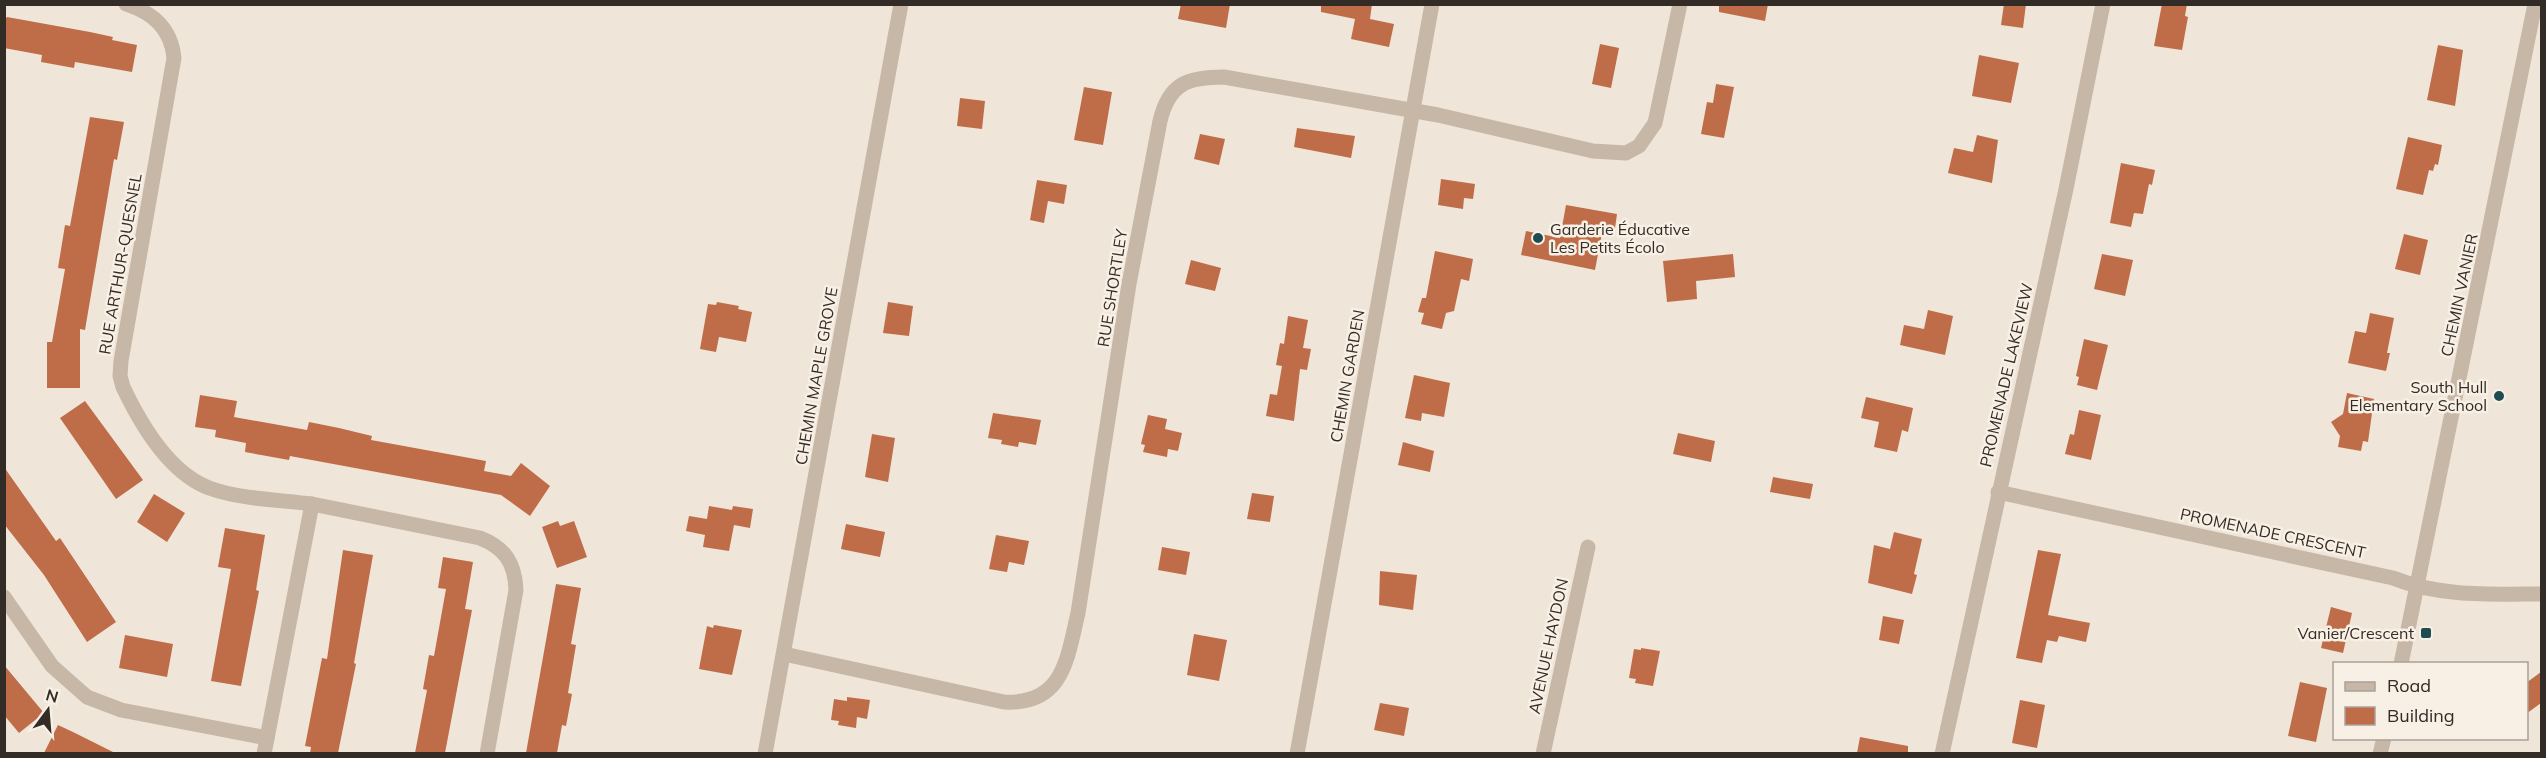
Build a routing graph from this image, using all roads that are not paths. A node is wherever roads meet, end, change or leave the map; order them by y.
1 (126, 4) edge
2 (901, 4) edge
3 (1432, 4) edge
4 (1680, 4) edge
5 (2103, 4) edge
6 (2535, 4) edge
7 (2536, 25) edge
8 (1413, 111) junction
9 (1998, 492) junction
10 (312, 504) junction
11 (1588, 547) dead end
12 (2417, 588) junction
13 (2541, 594) edge
14 (4, 597) edge
15 (784, 654) junction
16 (2401, 662) edge
17 (266, 746) edge
18 (487, 753) edge
19 (765, 753) edge
20 (1297, 753) edge
21 (1543, 753) edge
22 (1942, 753) edge

1 - 10 street, RUE ARTHUR-QUESNEL
2 - 15 street, CHEMIN MAPLE GROVE
3 - 8 street, CHEMIN GARDEN
4 - 8 street, RUE SHORTLEY
5 - 9 street, PROMENADE LAKEVIEW
6 - 7 street, CHEMIN VANIER
7 - 12 street, CHEMIN VANIER
8 - 15 street, RUE SHORTLEY
8 - 20 street, CHEMIN GARDEN
9 - 12 street, PROMENADE CRESCENT
9 - 22 street, PROMENADE LAKEVIEW
10 - 17 street
10 - 18 street, RUE ARTHUR-QUESNEL
11 - 21 street, AVENUE HAYDON
12 - 13 street, PROMENADE CRESCENT
12 - 16 street, CHEMIN VANIER
14 - 17 street
15 - 19 street, CHEMIN MAPLE GROVE

